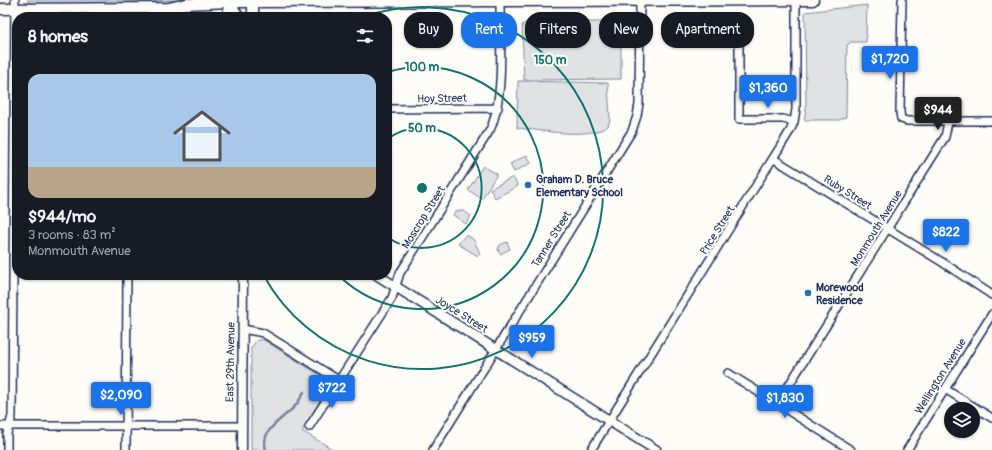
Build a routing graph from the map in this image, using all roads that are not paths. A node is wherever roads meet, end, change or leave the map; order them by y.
1 (797, 0) edge
2 (813, 0) edge
3 (902, 0) edge
4 (229, 1) edge
5 (442, 1) edge
6 (500, 1) edge
7 (640, 1) junction
8 (253, 2) junction
9 (15, 4) edge
10 (169, 8) junction
11 (0, 9) edge
12 (128, 12) edge
13 (177, 12) edge
14 (228, 12) edge
15 (236, 12) edge
16 (253, 12) edge
17 (739, 48) edge
18 (498, 108) junction
19 (392, 109) edge
20 (992, 121) edge
21 (794, 122) junction
22 (948, 122) junction
23 (774, 159) junction
24 (888, 229) junction
25 (13, 280) edge
26 (127, 280) edge
27 (243, 280) edge
28 (385, 280) edge
29 (396, 287) junction
30 (992, 295) edge
31 (992, 314) edge
32 (243, 329) junction
33 (496, 350) junction
34 (728, 373) dead end
35 (340, 380) junction
36 (945, 389) junction
37 (777, 404) junction
38 (992, 418) edge
39 (609, 421) junction
40 (0, 426) edge
41 (9, 426) junction
42 (125, 426) junction
43 (242, 426) junction
44 (309, 427) dead end
45 (7, 450) edge
46 (126, 450) edge
47 (242, 450) edge
48 (433, 450) edge
49 (591, 450) edge
50 (656, 450) edge
51 (851, 450) edge
52 (907, 450) edge

1 - 2 main road
1 - 7 main road
1 - 21 street, Price Street
3 - 22 street
4 - 8 main road
4 - 10 main road
4 - 14 main road
4 - 15 main road
5 - 6 main road
5 - 8 main road
6 - 7 main road
6 - 18 street, Moscrop Street
7 - 33 street, Tanner Street
8 - 16 main road
9 - 11 main road
9 - 12 main road
10 - 12 main road
10 - 13 main road
17 - 21 street
18 - 19 street, Hoy Street
18 - 29 street, Moscrop Street
20 - 22 street
21 - 23 street, Price Street
22 - 24 street, Monmouth Avenue
23 - 24 street, Ruby Street
23 - 39 street, Price Street
24 - 30 street, Ruby Street
24 - 37 street, Monmouth Avenue
25 - 41 street
26 - 42 street
27 - 32 street, East 29th Avenue
28 - 29 main road, Joyce Street
29 - 33 main road, Joyce Street
29 - 35 street, Moscrop Street
31 - 36 street, Wellington Avenue
32 - 35 street
32 - 43 street, East 29th Avenue
33 - 39 main road, Joyce Street
33 - 48 street, Tanner Street
34 - 37 street
35 - 44 street, Moscrop Street
36 - 38 street
36 - 52 street, Wellington Avenue
37 - 51 street
39 - 49 street, Price Street
39 - 50 main road, Joyce Street
40 - 41 street
41 - 42 street
41 - 45 street
42 - 43 street
42 - 46 street
43 - 47 street, East 29th Avenue

